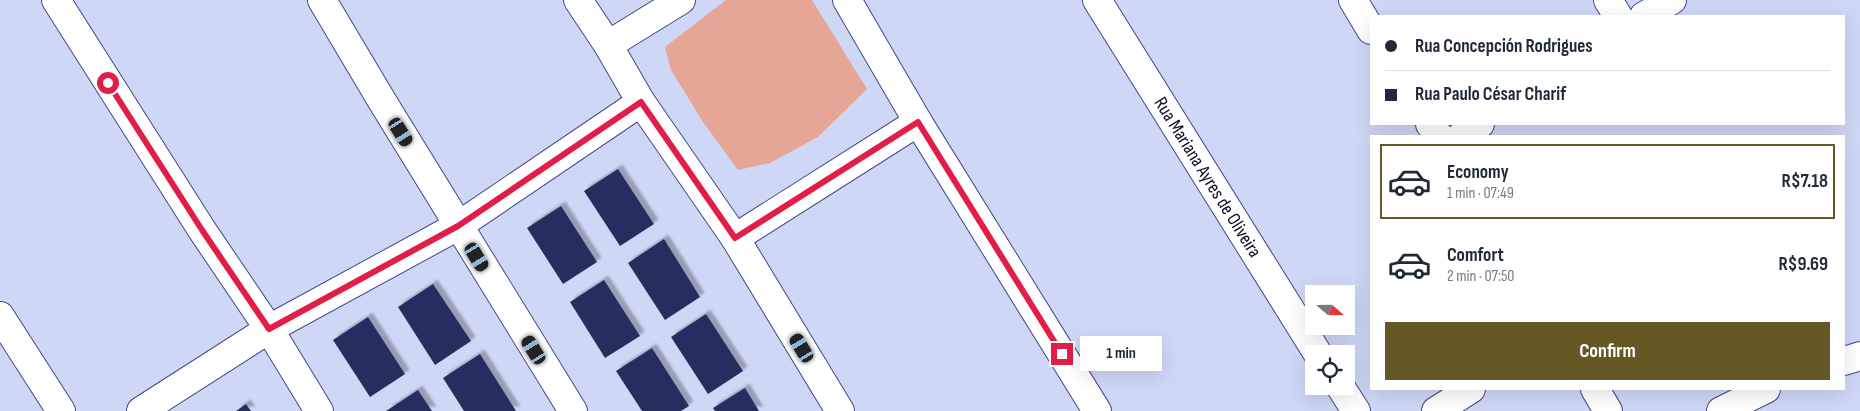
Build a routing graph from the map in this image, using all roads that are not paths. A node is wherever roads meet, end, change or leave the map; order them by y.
1 (56, 0) edge
2 (322, 0) edge
3 (578, 0) edge
4 (681, 0) edge
5 (847, 0) edge
6 (1097, 0) edge
7 (1353, 0) edge
8 (1608, 0) edge
9 (1672, 0) edge
10 (1617, 15) edge
11 (1646, 15) edge
12 (1370, 28) edge
13 (608, 45) junction
14 (641, 102) junction
15 (918, 122) junction
16 (1478, 125) edge
17 (1463, 135) edge
18 (458, 226) junction
19 (735, 238) junction
20 (0, 316) edge
21 (269, 329) junction
22 (1312, 345) edge
23 (1860, 356) edge
24 (1845, 361) edge
25 (1469, 390) edge
26 (1596, 390) edge
27 (1764, 390) edge
28 (1346, 395) edge
29 (61, 411) edge
30 (141, 411) edge
31 (319, 411) edge
32 (573, 411) edge
33 (840, 411) edge
34 (1097, 411) edge
35 (1356, 411) edge
36 (1436, 411) edge
37 (1608, 411) edge
38 (1721, 411) edge

1 - 21 street
2 - 18 street
3 - 13 street
4 - 13 street
5 - 15 street
6 - 22 street, Rua Mariana Ayres de Oliveira
7 - 12 street
8 - 10 street
9 - 11 street
13 - 14 street
14 - 18 street
14 - 19 street
15 - 19 street
15 - 34 street
16 - 17 street
18 - 21 street
18 - 32 street
19 - 33 street
20 - 29 street
21 - 30 street
21 - 31 street
23 - 24 street
25 - 36 street
26 - 37 street
27 - 38 street
28 - 35 street

